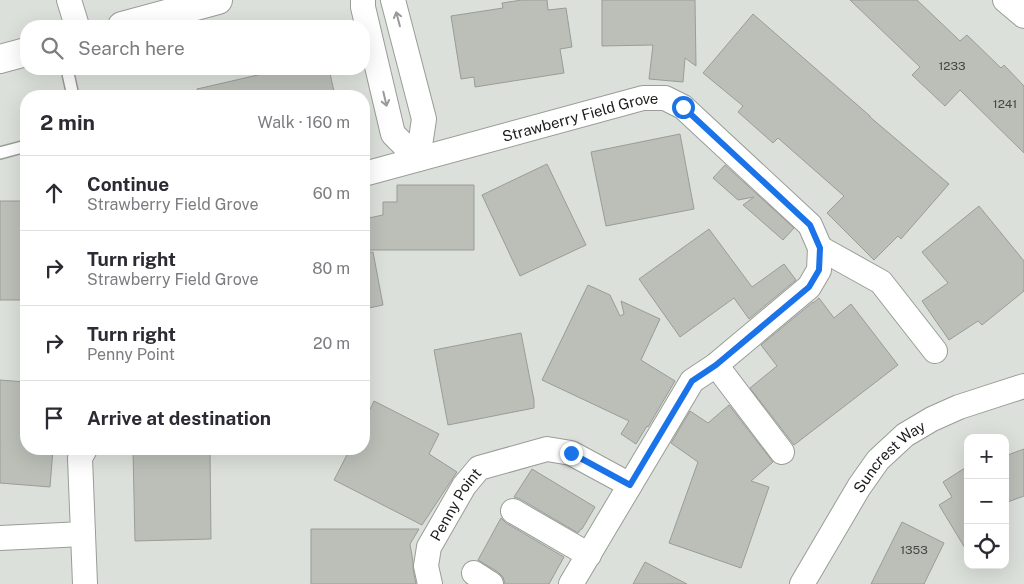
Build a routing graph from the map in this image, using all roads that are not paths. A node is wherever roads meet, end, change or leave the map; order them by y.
1 (69, 0) edge
2 (218, 0) edge
3 (363, 0) edge
4 (393, 0) edge
5 (1005, 0) edge
6 (1024, 16) edge
7 (75, 20) edge
8 (144, 20) edge
9 (366, 20) edge
10 (370, 35) edge
11 (407, 51) junction
12 (20, 54) edge
13 (0, 59) edge
14 (376, 60) junction
15 (68, 75) edge
16 (72, 90) edge
17 (20, 148) edge
18 (0, 153) edge
19 (418, 159) junction
20 (370, 172) edge
21 (820, 248) junction
22 (935, 351) dead end
23 (716, 365) junction
24 (1024, 386) edge
25 (782, 452) dead end
26 (82, 455) edge
27 (630, 485) junction
28 (513, 511) dead end
29 (83, 534) junction
30 (0, 538) edge
31 (589, 555) junction
32 (86, 584) edge
33 (430, 584) edge
34 (571, 584) edge
35 (802, 584) edge

1 - 7 street
2 - 8 main road
3 - 9 street
11 -> 4 street
5 - 6 street
10 - 14 street
11 - 14 street
11 - 19 street
12 - 13 main road
14 -> 19 street
15 - 16 lane
17 - 18 lane
19 - 20 street, Strawberry Field Grove
19 - 21 street, Strawberry Field Grove
21 - 22 street
21 - 23 street, Strawberry Field Grove
23 - 25 street
23 - 27 street, Strawberry Field Grove
24 - 35 street, Suncrest Way
26 - 29 street
27 - 31 street, Strawberry Field Grove
27 - 33 street, Penny Point
28 - 31 street
29 - 30 street
29 - 32 street
31 - 34 street, Strawberry Field Grove

